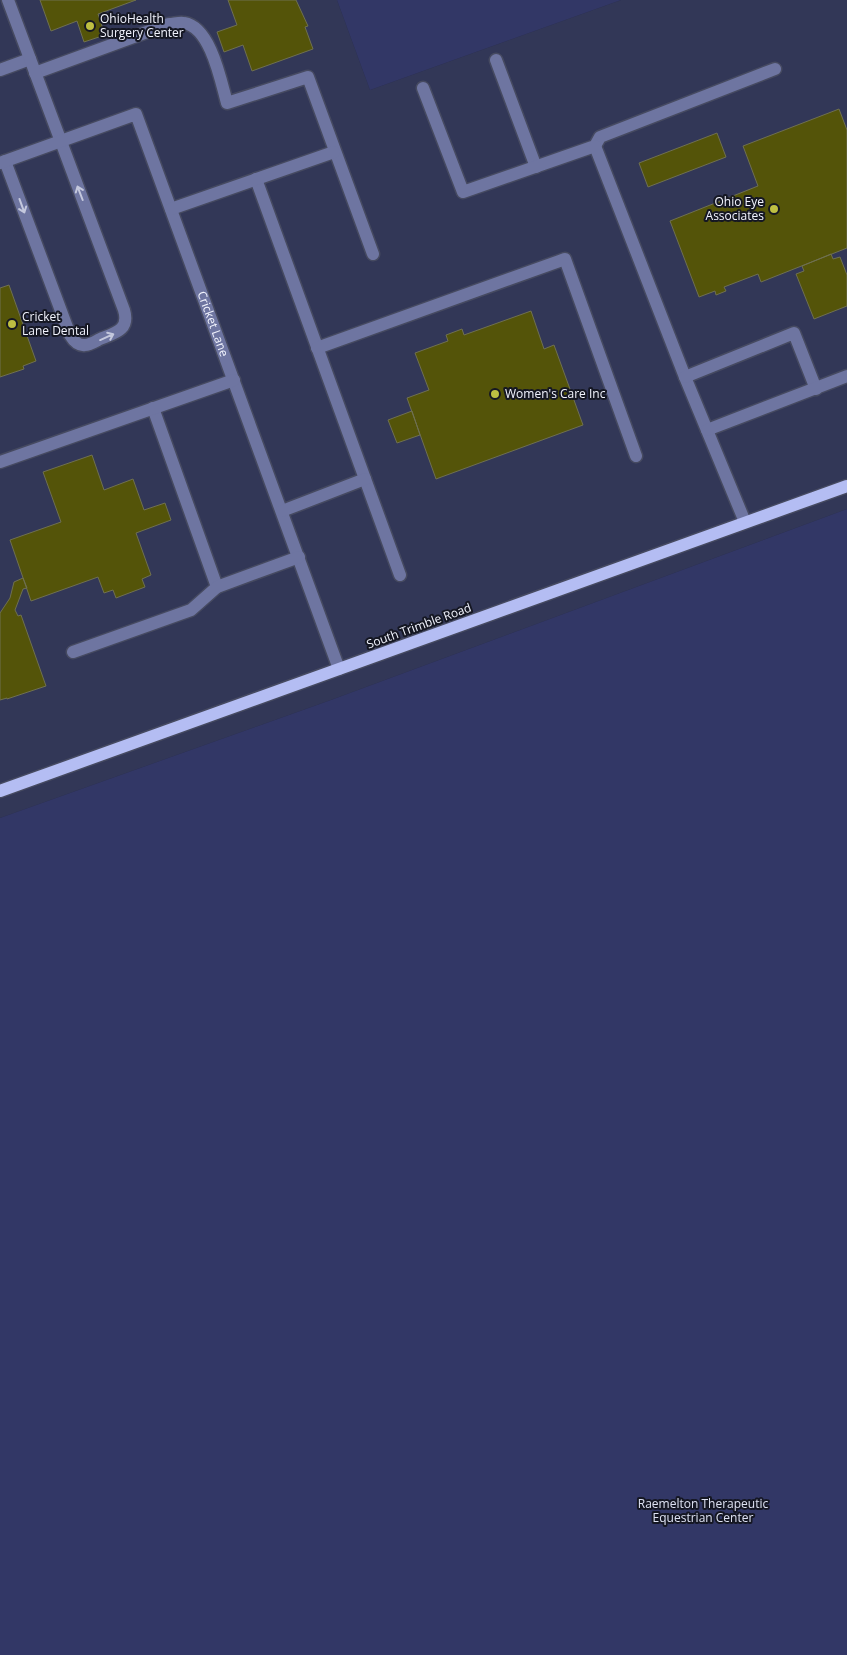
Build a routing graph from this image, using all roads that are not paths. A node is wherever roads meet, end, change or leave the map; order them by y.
1 (8, 0) edge
2 (30, 59) junction
3 (496, 60) dead end
4 (775, 69) dead end
5 (0, 70) edge
6 (35, 73) junction
7 (423, 88) dead end
8 (61, 141) junction
9 (594, 146) junction
10 (334, 152) junction
11 (3, 162) edge
12 (536, 167) junction
13 (256, 179) junction
14 (172, 209) junction
15 (373, 254) dead end
16 (317, 348) junction
17 (847, 376) edge
18 (685, 377) junction
19 (234, 380) junction
20 (816, 389) junction
21 (153, 408) junction
22 (707, 430) junction
23 (636, 456) dead end
24 (0, 462) edge
25 (365, 479) junction
26 (847, 486) edge
27 (282, 511) junction
28 (745, 522) junction
29 (298, 557) junction
30 (400, 575) dead end
31 (217, 587) junction
32 (73, 652) dead end
33 (339, 669) junction
34 (0, 792) edge

1 - 2 street
2 - 5 street
2 - 6 street
3 - 12 street
4 - 9 street
6 - 8 street
6 - 10 street
7 - 12 street
8 - 11 street, Cricket Lane
11 -> 8 street
8 - 14 street, Cricket Lane
9 - 12 street
9 - 18 street
10 - 13 street
10 - 15 street
13 - 14 street
13 - 16 street
14 - 19 street, Cricket Lane
16 - 23 street
16 - 25 street
17 - 20 street
18 - 20 street
18 - 22 street
19 - 21 street
19 - 27 street, Cricket Lane
20 - 22 street
21 - 24 street
21 - 31 street
22 - 28 street
25 - 27 street
25 - 30 street
26 - 28 main road, South Trimble Road
27 - 29 street, Cricket Lane
28 - 33 main road, South Trimble Road
29 - 31 street
29 - 33 street, Cricket Lane
31 - 32 street
33 - 34 main road, South Trimble Road

